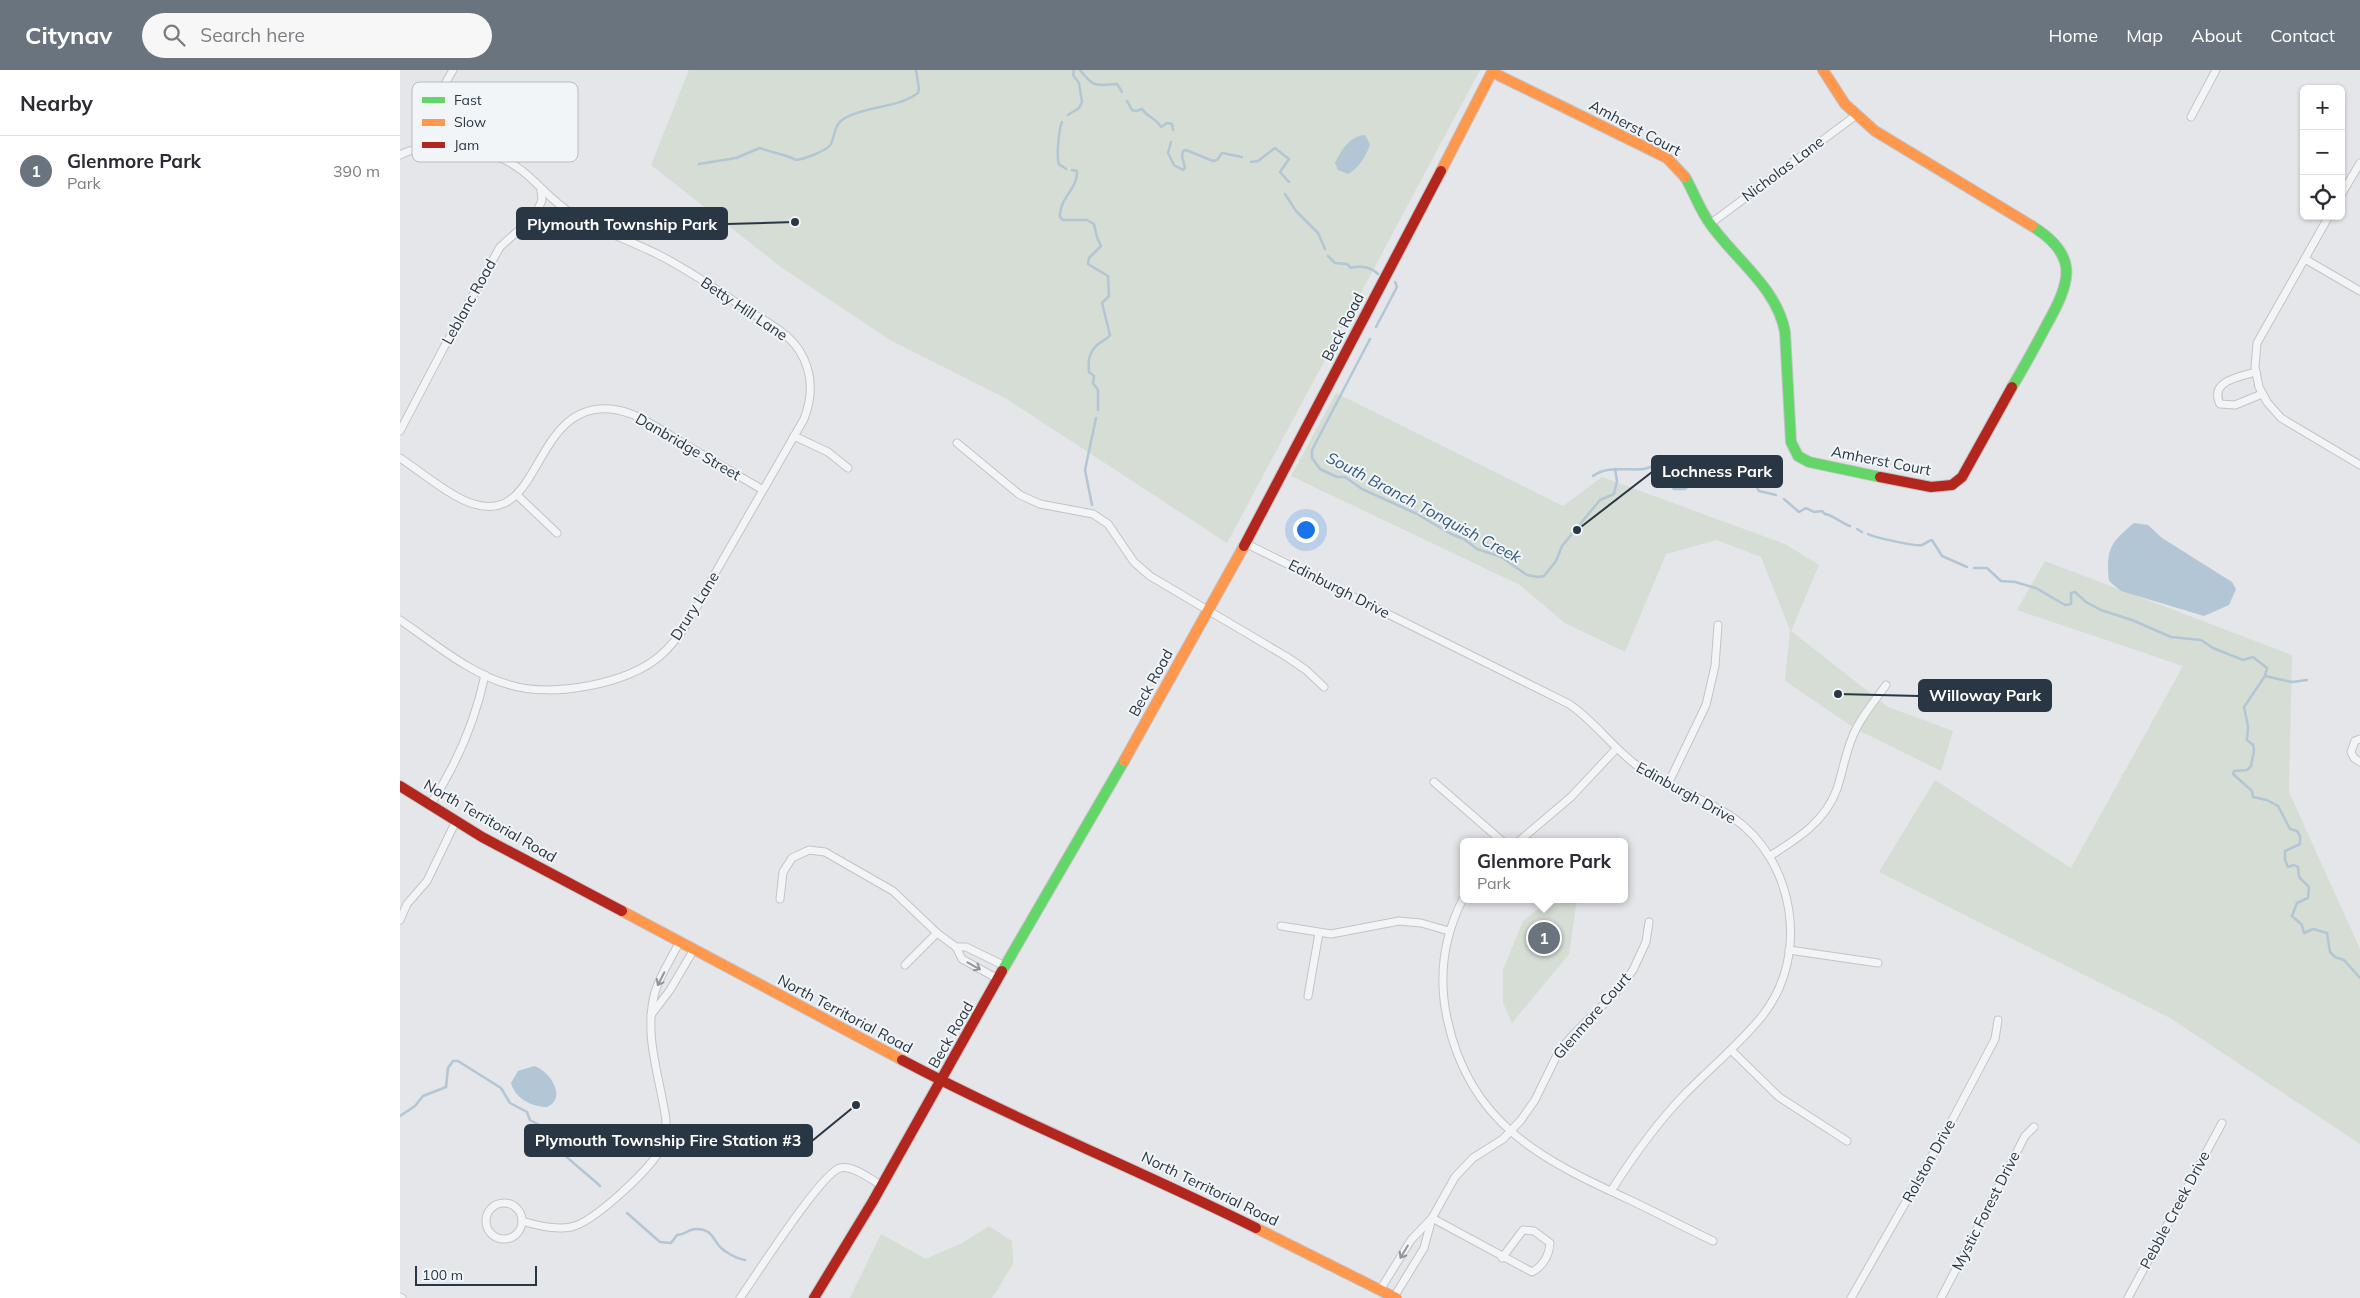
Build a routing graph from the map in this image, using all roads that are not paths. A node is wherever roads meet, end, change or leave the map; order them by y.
1 (454, 70) edge
2 (1823, 70) edge
3 (2216, 70) edge
4 (1492, 71) edge
5 (446, 82) edge
6 (1855, 116) junction
7 (2191, 116) dead end
8 (412, 150) edge
9 (400, 155) edge
10 (508, 162) edge
11 (2360, 163) edge
12 (2345, 188) edge
13 (541, 190) junction
14 (574, 215) junction
15 (2327, 220) edge
16 (533, 222) junction
17 (1710, 224) junction
18 (2305, 259) junction
19 (2360, 291) edge
20 (2256, 372) junction
21 (2262, 394) junction
22 (400, 431) edge
23 (794, 436) junction
24 (957, 443) dead end
25 (400, 458) edge
26 (2360, 465) edge
27 (848, 468) dead end
28 (763, 490) junction
29 (517, 495) junction
30 (557, 533) dead end
31 (1245, 543) junction
32 (1209, 610) junction
33 (400, 620) edge
34 (1718, 625) dead end
35 (485, 675) junction
36 (1886, 685) dead end
37 (1324, 687) dead end
38 (2360, 739) edge
39 (1616, 749) junction
40 (2360, 762) edge
41 (1434, 782) dead end
42 (1668, 784) junction
43 (400, 786) edge
44 (430, 805) junction
45 (456, 821) junction
46 (1498, 838) edge
47 (1523, 838) edge
48 (1770, 856) junction
49 (780, 899) dead end
50 (1461, 903) edge
51 (400, 920) edge
52 (1650, 922) dead end
53 (1281, 926) dead end
54 (1449, 931) junction
55 (937, 932) junction
56 (1319, 934) junction
57 (679, 943) junction
58 (956, 947) junction
59 (1789, 950) junction
60 (693, 951) junction
61 (1878, 963) dead end
62 (905, 965) dead end
63 (1005, 966) junction
64 (998, 979) junction
65 (1308, 996) dead end
66 (650, 1017) junction
67 (1998, 1020) dead end
68 (1731, 1050) junction
69 (942, 1081) junction
70 (2222, 1123) dead end
71 (2034, 1127) dead end
72 (1511, 1132) junction
73 (1847, 1141) dead end
74 (882, 1185) junction
75 (1611, 1191) junction
76 (1432, 1218) junction
77 (522, 1221) junction
78 (1713, 1241) dead end
79 (1502, 1258) junction
80 (1380, 1290) junction
81 (1395, 1297) edge
82 (740, 1298) edge
83 (814, 1298) edge
84 (1851, 1298) edge
85 (1941, 1298) edge
86 (2128, 1298) edge

1 - 5 street
2 - 6 main road, Amherst Court
3 - 7 street
4 - 17 main road, Amherst Court
4 - 31 main road, Beck Road
6 - 17 street, Nicholas Lane
6 - 17 main road, Amherst Court
8 - 9 street
10 - 13 street
11 - 12 street
13 - 14 street
13 - 16 street
14 - 16 street, Leblanc Road
14 - 23 street, Betty Hill Lane
15 - 18 street
16 - 22 street, Leblanc Road
18 - 19 street
18 - 20 street
20 - 21 street
20 - 21 street
21 - 26 street
23 - 27 street
23 - 28 street, Drury Lane
24 - 32 street
25 - 29 street
28 - 29 street, Danbridge Street
28 - 35 street, Drury Lane
29 - 30 street
31 - 32 main road, Beck Road
31 - 39 street, Edinburgh Drive
32 - 37 street
32 - 63 main road, Beck Road
33 - 35 street, Drury Lane
34 - 42 street
35 - 44 street
36 - 48 street
38 - 40 street
39 - 42 street, Edinburgh Drive
39 - 47 street
41 - 46 street
42 - 48 street, Edinburgh Drive
43 - 44 main road, North Territorial Road
44 - 45 main road, North Territorial Road
45 - 51 street
45 - 57 main road, North Territorial Road
48 - 59 street, Edinburgh Drive
49 - 55 street
50 - 54 street
52 - 72 street, Glenmore Court
53 - 56 street
54 - 56 street
54 - 72 street
55 - 58 street
55 - 62 street
56 - 65 street
57 - 60 main road, North Territorial Road
57 -> 66 street
58 - 63 street
58 -> 64 street
59 - 61 street
59 - 68 street, Edinburgh Drive
60 - 66 street
60 - 69 main road, North Territorial Road
63 - 64 main road, Beck Road
64 - 69 main road, Beck Road
66 - 77 street
67 - 84 street, Rolston Drive
68 - 73 street
68 - 75 street, Edinburgh Drive
69 - 74 main road, Beck Road
69 - 80 main road, North Territorial Road
70 - 86 street, Pebble Creek Drive
71 - 85 street, Mystic Forest Drive
72 - 75 street
72 - 76 street, Glenmore Court
74 - 82 street
74 - 83 main road, Beck Road
75 - 78 street
76 - 79 street
76 -> 80 street
76 - 81 street
77 - 77 street
79 - 79 street
80 - 81 main road, North Territorial Road

